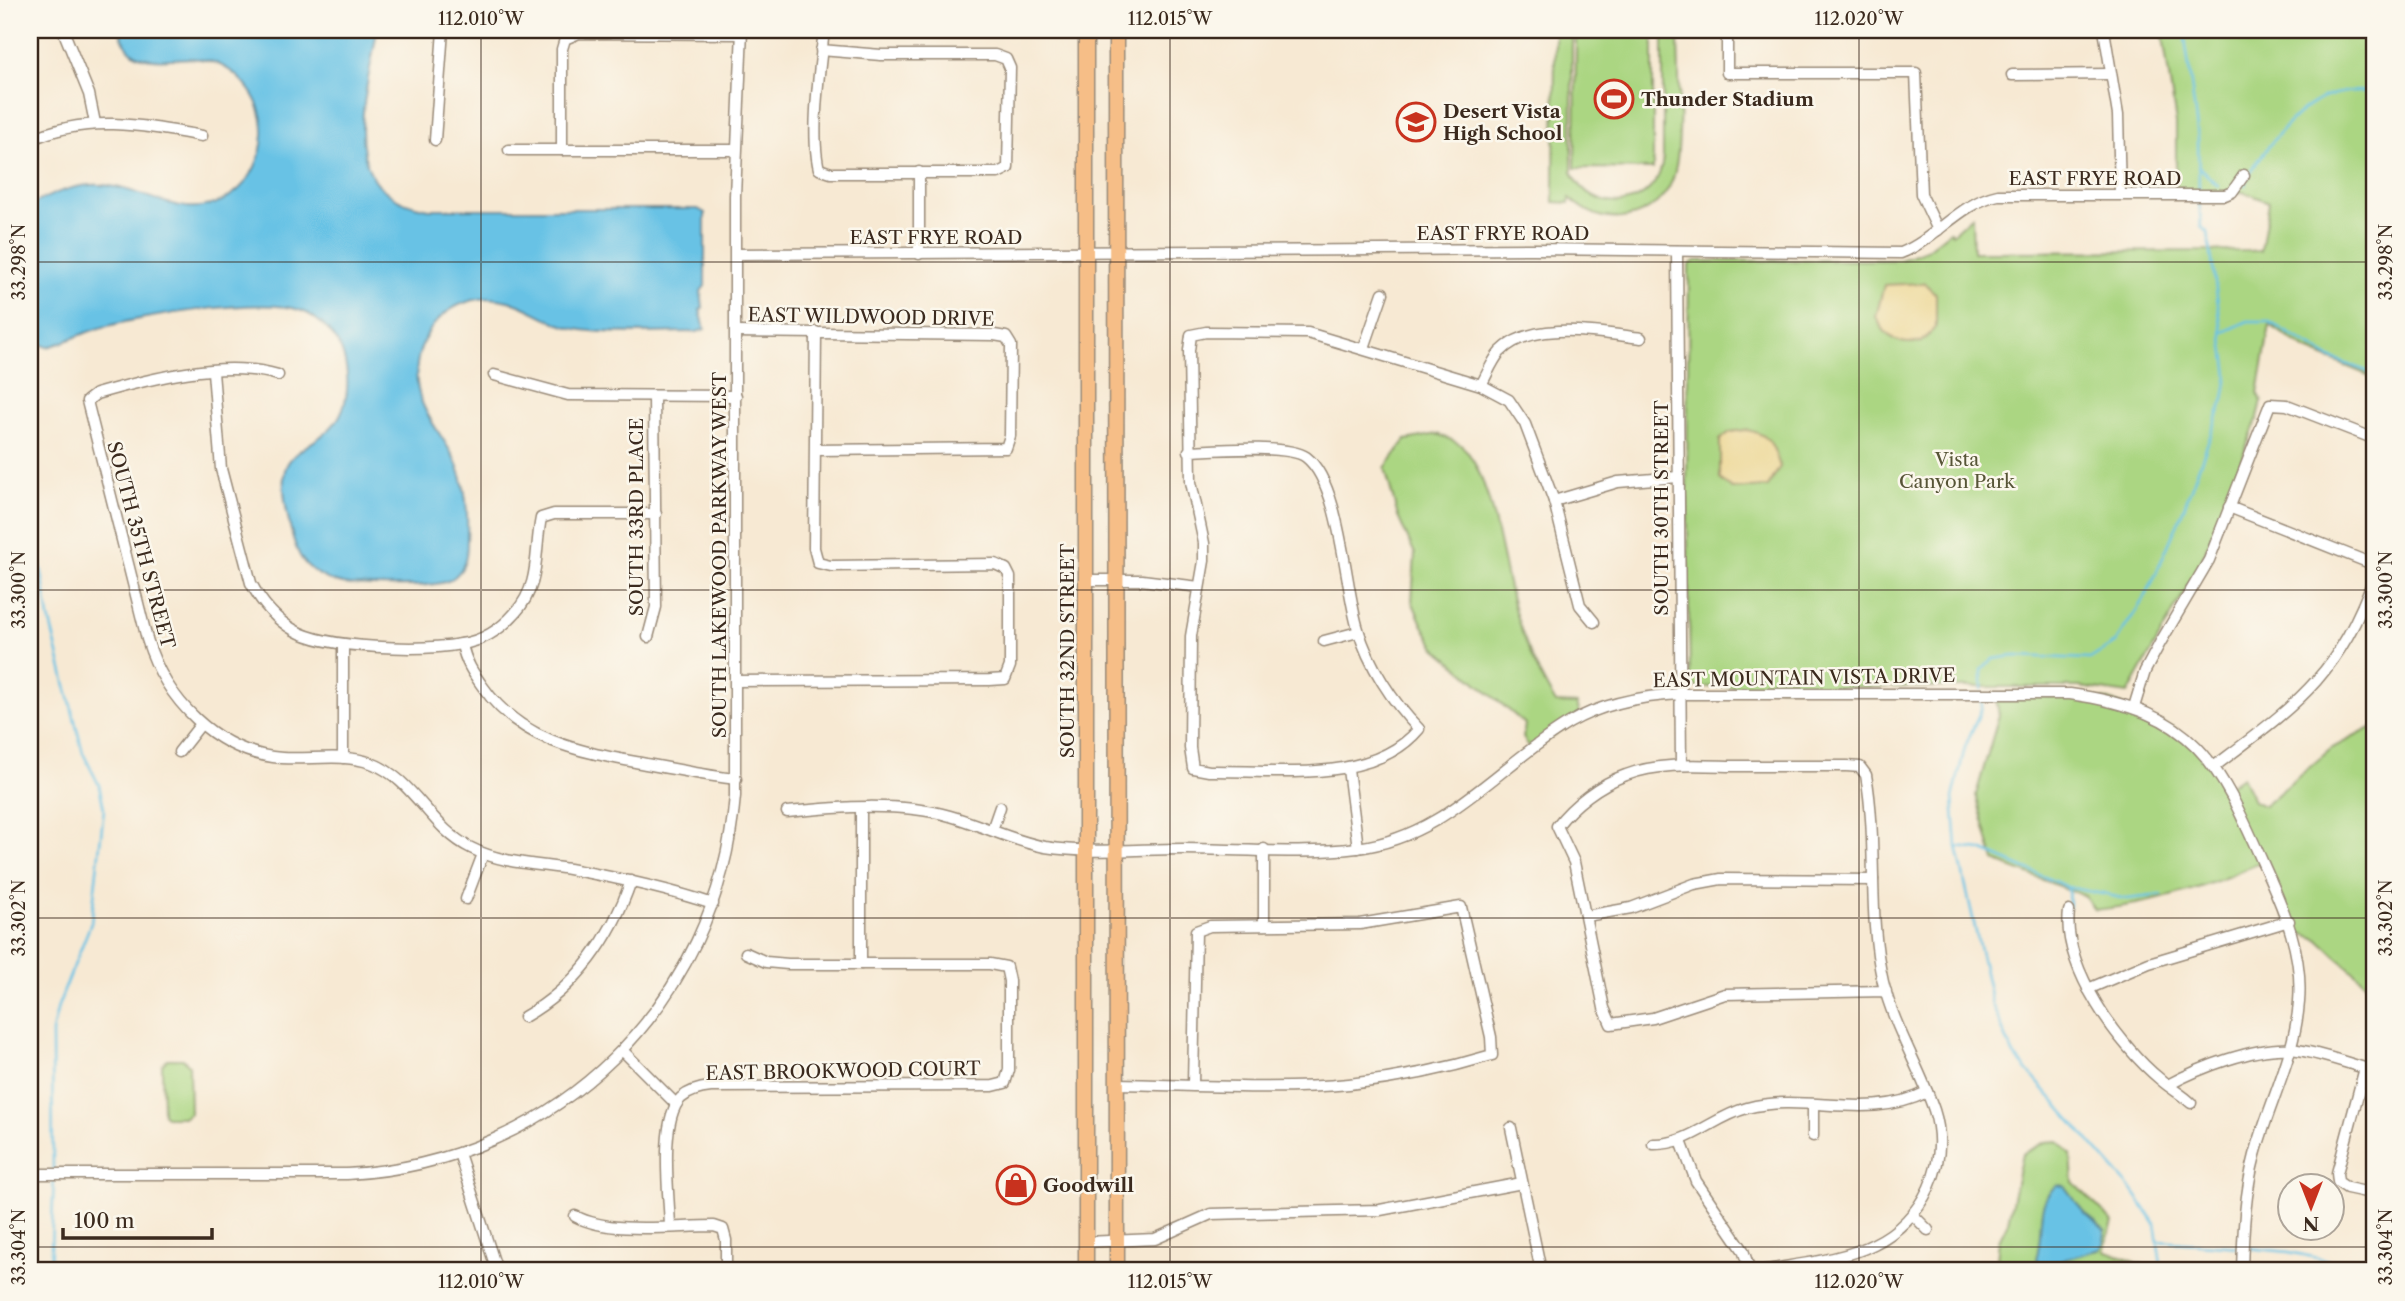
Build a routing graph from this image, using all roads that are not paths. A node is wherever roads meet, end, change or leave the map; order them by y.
1 (63, 30) edge
2 (443, 30) edge
3 (824, 30) edge
4 (1086, 30) edge
5 (1116, 30) edge
6 (1727, 30) edge
7 (2104, 30) edge
8 (742, 32) edge
9 (821, 50) junction
10 (2111, 74) junction
11 (2012, 75) dead end
12 (95, 123) junction
13 (202, 136) dead end
14 (30, 140) edge
15 (435, 140) dead end
16 (509, 150) dead end
17 (562, 150) junction
18 (736, 150) junction
19 (919, 172) junction
20 (2244, 175) dead end
21 (2120, 194) junction
22 (1938, 230) junction
23 (1677, 251) junction
24 (1116, 253) junction
25 (736, 254) junction
26 (919, 254) junction
27 (1086, 254) junction
28 (1382, 293) dead end
29 (736, 332) junction
30 (816, 332) junction
31 (1641, 338) dead end
32 (1364, 348) junction
33 (212, 372) junction
34 (494, 374) dead end
35 (278, 375) dead end
36 (1481, 385) junction
37 (654, 396) junction
38 (736, 396) junction
39 (2375, 439) edge
40 (816, 450) junction
41 (1189, 451) junction
42 (1678, 477) junction
43 (1554, 501) junction
44 (2229, 507) junction
45 (656, 514) junction
46 (2375, 565) edge
47 (2375, 575) edge
48 (1086, 580) junction
49 (1116, 581) junction
50 (1199, 587) junction
51 (1594, 622) dead end
52 (1358, 632) junction
53 (648, 637) dead end
54 (1324, 642) dead end
55 (462, 644) junction
56 (342, 646) junction
57 (736, 681) junction
58 (1680, 694) junction
59 (2134, 707) junction
60 (201, 724) junction
61 (179, 752) dead end
62 (343, 758) junction
63 (1681, 765) junction
64 (2215, 766) junction
65 (1348, 769) junction
66 (736, 779) junction
67 (1000, 807) dead end
68 (861, 809) junction
69 (787, 812) dead end
70 (992, 830) junction
71 (1358, 848) junction
72 (1086, 849) junction
73 (1117, 849) junction
74 (1264, 849) junction
75 (483, 854) junction
76 (1872, 880) junction
77 (631, 881) junction
78 (466, 899) dead end
79 (713, 904) junction
80 (2069, 911) dead end
81 (1586, 916) junction
82 (2289, 921) junction
83 (1264, 925) junction
84 (746, 953) dead end
85 (861, 964) junction
86 (2088, 989) junction
87 (1886, 991) junction
88 (524, 1017) dead end
89 (2292, 1049) junction
90 (623, 1051) junction
91 (2370, 1070) edge
92 (1117, 1084) junction
93 (1193, 1085) junction
94 (2168, 1085) junction
95 (1927, 1092) junction
96 (2191, 1103) dead end
97 (676, 1104) junction
98 (1813, 1105) junction
99 (1511, 1128) dead end
100 (1813, 1136) dead end
101 (1681, 1141) junction
102 (1653, 1144) dead end
103 (459, 1153) junction
104 (30, 1174) edge
105 (1522, 1183) junction
106 (2375, 1194) edge
107 (1913, 1215) junction
108 (575, 1216) dead end
109 (670, 1226) junction
110 (1928, 1230) dead end
111 (1086, 1242) junction
112 (1117, 1242) junction
113 (497, 1271) edge
114 (726, 1271) edge
115 (1086, 1271) edge
116 (1117, 1271) edge
117 (1541, 1271) edge
118 (1750, 1271) edge
119 (1760, 1271) edge
120 (2242, 1271) edge

1 - 12 street
2 - 15 street
3 - 9 street
4 - 27 main road, SOUTH 32ND STREET
5 - 24 main road
6 - 22 street
7 - 10 street
8 - 17 street
8 - 18 street, SOUTH LAKEWOOD PARKWAY WEST
9 - 19 street
9 - 19 street
10 - 11 street
10 - 21 street
12 - 13 street
12 - 14 street
16 - 17 street
17 - 18 street
18 - 25 street, SOUTH LAKEWOOD PARKWAY WEST
19 - 26 street
20 - 21 street, EAST FRYE ROAD
21 - 22 street, EAST FRYE ROAD
22 - 23 street, EAST FRYE ROAD
23 - 24 street, EAST FRYE ROAD
23 - 42 street, SOUTH 30TH STREET
24 - 27 street, EAST FRYE ROAD
24 - 49 main road
25 - 26 street, EAST FRYE ROAD
25 - 29 street, SOUTH LAKEWOOD PARKWAY WEST
26 - 27 street, EAST FRYE ROAD
27 - 48 main road, SOUTH 32ND STREET
28 - 32 street
29 - 30 street, EAST WILDWOOD DRIVE
29 - 38 street, SOUTH LAKEWOOD PARKWAY WEST
30 - 40 street
30 - 40 street, EAST WILDWOOD DRIVE
31 - 36 street
32 - 36 street
32 - 41 street
33 - 35 street
33 - 56 street
33 - 60 street, SOUTH 35TH STREET
34 - 37 street
36 - 43 street
37 - 38 street
37 - 45 street, SOUTH 33RD PLACE
38 - 57 street, SOUTH LAKEWOOD PARKWAY WEST
39 - 44 street
40 - 57 street
41 - 50 street
41 - 52 street
42 - 43 street
42 - 58 street, SOUTH 30TH STREET
43 - 51 street
44 - 46 street
44 - 59 street
45 - 53 street, SOUTH 33RD PLACE
45 - 55 street
47 - 64 street
48 - 49 street
48 - 72 main road, SOUTH 32ND STREET
49 - 50 street
49 - 73 main road
50 - 65 street
52 - 54 street
52 - 65 street
55 - 56 street
55 - 66 street
56 - 62 street
57 - 66 street, SOUTH LAKEWOOD PARKWAY WEST
58 - 59 street, EAST MOUNTAIN VISTA DRIVE
58 - 63 street, SOUTH 30TH STREET
58 - 71 street, EAST MOUNTAIN VISTA DRIVE
59 - 64 street, EAST MOUNTAIN VISTA DRIVE
60 - 61 street
60 - 62 street, SOUTH 35TH STREET
62 - 75 street, SOUTH 35TH STREET
63 - 76 street
63 - 81 street
64 - 82 street, EAST MOUNTAIN VISTA DRIVE
65 - 71 street
66 - 79 street, SOUTH LAKEWOOD PARKWAY WEST
67 - 70 street
68 - 69 street, EAST MOUNTAIN VISTA DRIVE
68 - 70 street, EAST MOUNTAIN VISTA DRIVE
68 - 85 street
70 - 72 street, EAST MOUNTAIN VISTA DRIVE
71 - 74 street, EAST MOUNTAIN VISTA DRIVE
72 - 73 street, EAST MOUNTAIN VISTA DRIVE
72 - 111 main road, SOUTH 32ND STREET
73 - 74 street, EAST MOUNTAIN VISTA DRIVE
73 - 92 main road
74 - 83 street
75 - 77 street, SOUTH 35TH STREET
75 - 78 street
76 - 81 street
76 - 87 street
77 - 79 street, SOUTH 35TH STREET
77 - 88 street
79 - 90 street, SOUTH LAKEWOOD PARKWAY WEST
80 - 86 street
81 - 87 street
82 - 86 street
82 - 89 street, EAST MOUNTAIN VISTA DRIVE
83 - 93 street
83 - 93 street
84 - 85 street
85 - 97 street, EAST BROOKWOOD COURT
86 - 94 street
87 - 95 street
89 - 91 street
89 - 94 street
89 - 120 street, EAST MOUNTAIN VISTA DRIVE
90 - 97 street
90 - 103 street, SOUTH LAKEWOOD PARKWAY WEST
91 - 106 street
92 - 93 street
92 - 112 main road
94 - 96 street
95 - 98 street
95 - 107 street
97 - 109 street
98 - 100 street
98 - 101 street
99 - 105 street
101 - 102 street
101 - 118 street
103 - 104 street, SOUTH LAKEWOOD PARKWAY WEST
103 - 113 street
105 - 112 street
105 - 117 street
107 - 110 street
107 - 119 street
108 - 109 street
109 - 114 street
111 - 112 street
111 - 115 main road, SOUTH 32ND STREET
112 - 116 main road

